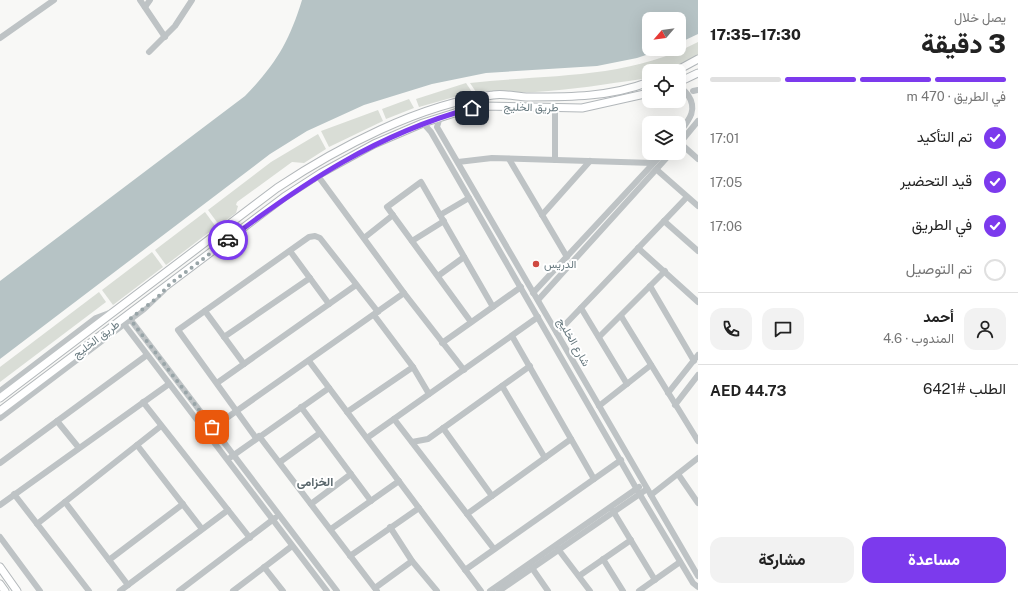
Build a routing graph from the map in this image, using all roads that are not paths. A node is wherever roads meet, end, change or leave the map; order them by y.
1 (54, 0) edge
2 (140, 0) edge
3 (150, 0) edge
4 (192, 0) edge
5 (144, 7) junction
6 (165, 37) junction
7 (0, 38) edge
8 (149, 52) dead end
9 (698, 59) edge
10 (686, 66) edge
11 (698, 73) edge
12 (686, 79) edge
13 (642, 85) edge
14 (686, 93) edge
15 (642, 95) edge
16 (555, 108) junction
17 (440, 117) junction
18 (423, 123) junction
19 (697, 123) edge
20 (686, 124) edge
21 (686, 136) edge
22 (686, 150) edge
23 (509, 159) junction
24 (698, 159) edge
25 (555, 160) junction
26 (656, 160) edge
27 (666, 160) edge
28 (590, 161) junction
29 (458, 162) junction
30 (653, 163) junction
31 (657, 170) junction
32 (318, 176) junction
33 (687, 197) junction
34 (469, 198) junction
35 (698, 206) edge
36 (393, 215) junction
37 (440, 215) junction
38 (542, 215) junction
39 (444, 221) junction
40 (664, 221) junction
41 (364, 238) junction
42 (412, 241) junction
43 (638, 248) junction
44 (290, 251) junction
45 (698, 251) edge
46 (567, 257) junction
47 (464, 258) junction
48 (665, 270) junction
49 (438, 276) junction
50 (310, 278) junction
51 (170, 284) junction
52 (356, 285) junction
53 (650, 286) junction
54 (521, 287) junction
55 (533, 293) junction
56 (404, 294) junction
57 (538, 300) junction
58 (698, 302) edge
59 (329, 304) junction
60 (493, 307) junction
61 (581, 308) junction
62 (114, 311) junction
63 (205, 311) junction
64 (376, 314) junction
65 (621, 316) junction
66 (538, 317) junction
67 (130, 319) junction
68 (471, 322) junction
69 (124, 324) junction
70 (557, 333) junction
71 (512, 336) junction
72 (224, 337) junction
73 (599, 337) junction
74 (442, 343) junction
75 (147, 355) junction
76 (698, 356) edge
77 (309, 361) junction
78 (694, 361) junction
79 (244, 364) junction
80 (651, 365) junction
81 (530, 366) junction
82 (413, 367) junction
83 (464, 370) junction
84 (698, 375) edge
85 (217, 383) junction
86 (169, 384) junction
87 (627, 384) junction
88 (502, 386) junction
89 (329, 388) junction
90 (0, 391) edge
91 (668, 393) junction
92 (429, 394) junction
93 (0, 398) edge
94 (143, 402) junction
95 (675, 405) junction
96 (599, 406) junction
97 (300, 407) junction
98 (238, 410) junction
99 (0, 411) edge
100 (347, 412) junction
101 (0, 418) edge
102 (394, 419) junction
103 (57, 421) junction
104 (162, 426) junction
105 (212, 427) junction
106 (443, 428) junction
107 (207, 433) junction
108 (320, 433) junction
109 (258, 437) junction
110 (367, 438) junction
111 (571, 439) junction
112 (698, 441) edge
113 (412, 442) junction
114 (137, 445) junction
115 (79, 448) junction
116 (233, 454) junction
117 (546, 458) junction
118 (698, 458) edge
119 (621, 460) junction
120 (228, 461) junction
121 (280, 462) junction
122 (0, 463) edge
123 (350, 474) junction
124 (678, 474) junction
125 (594, 479) junction
126 (399, 481) junction
127 (647, 489) junction
128 (638, 491) junction
129 (14, 494) junction
130 (492, 496) junction
131 (371, 501) junction
132 (64, 502) junction
133 (698, 502) edge
134 (183, 504) junction
135 (311, 504) junction
136 (0, 505) edge
137 (418, 508) junction
138 (228, 510) junction
139 (614, 511) junction
140 (466, 514) junction
141 (279, 515) junction
142 (273, 520) junction
143 (37, 524) junction
144 (390, 527) junction
145 (202, 529) junction
146 (330, 530) junction
147 (0, 537) edge
148 (250, 538) junction
149 (631, 540) junction
150 (292, 546) junction
151 (494, 549) junction
152 (558, 549) junction
153 (310, 555) junction
154 (350, 556) junction
155 (603, 559) junction
156 (109, 560) junction
157 (412, 561) junction
158 (680, 562) junction
159 (0, 567) edge
160 (264, 567) junction
161 (532, 568) junction
162 (310, 569) junction
163 (465, 570) junction
164 (579, 576) junction
165 (698, 576) edge
166 (655, 580) junction
167 (0, 584) edge
168 (128, 585) junction
169 (698, 587) edge
170 (188, 589) edge
171 (376, 590) edge
172 (5, 591) edge
173 (17, 591) edge
174 (40, 591) edge
175 (89, 591) edge
176 (120, 591) edge
177 (180, 591) edge
178 (233, 591) edge
179 (283, 591) edge
180 (327, 591) edge
181 (337, 591) edge
182 (436, 591) edge
183 (481, 591) edge
184 (490, 591) edge
185 (499, 591) edge
186 (548, 591) edge
187 (590, 591) edge
188 (623, 591) edge
189 (639, 591) edge

1 - 7 street
2 - 5 street
3 - 5 street
4 - 6 street
5 - 6 street
6 - 8 street
9 - 10 main road
11 - 12 main road
13 - 62 main road, طريق الخليج
14 - 20 street
15 - 16 main road, طريق الخليج
16 - 17 main road, طريق الخليج
16 - 25 street
17 - 18 main road, طريق الخليج
17 - 29 street, شارع الخليج
18 - 32 main road, طريق الخليج
18 - 34 street
19 - 21 street
22 - 24 street
23 - 25 street
23 - 29 street
23 - 38 street
25 - 28 street
26 - 30 street
27 - 31 street
28 - 30 street
28 - 38 street
29 - 55 street, شارع الخليج
30 - 46 street
31 - 33 street
31 - 57 street
32 - 41 street
32 - 51 main road, طريق الخليج
33 - 35 street
33 - 40 street
34 - 37 street
34 - 54 street
36 - 37 street
36 - 41 street
36 - 42 street
37 - 39 street
38 - 46 street
39 - 42 street
39 - 47 street
40 - 43 street
40 - 45 street
41 - 56 street
42 - 49 street
43 - 48 street
43 - 61 street
44 - 50 street
44 - 52 street
44 - 63 street
46 - 55 street
47 - 49 street
47 - 60 street
48 - 53 street
48 - 58 street
49 - 68 street
50 - 59 street
50 - 72 street
51 - 67 street
51 - 99 main road, طريق الخليج
52 - 59 street
52 - 64 street
53 - 65 street
53 - 78 street
54 - 60 street
54 - 66 street
55 - 57 street, شارع الخليج
56 - 64 street
56 - 74 street
57 - 70 street, شارع الخليج
59 - 79 street
60 - 68 street
61 - 70 street
61 - 73 street
62 - 90 street
62 - 93 main road, طريق الخليج
63 - 72 street
63 - 85 street
64 - 77 street
64 - 82 street
65 - 73 street
65 - 80 street
66 - 71 street
66 - 119 street
67 - 69 street
67 - 105 street
68 - 74 street
69 - 75 street
69 - 101 street
70 - 96 street, شارع الخليج
71 - 81 street
71 - 83 street
72 - 79 street
73 - 87 street
74 - 83 street
75 - 86 street
75 - 103 street
76 - 78 street
77 - 89 street
77 - 98 street
78 - 91 street
79 - 85 street
80 - 87 street
80 - 91 street
81 - 88 street
81 - 111 street
82 - 92 street
82 - 100 street
83 - 92 street
84 - 95 street
85 - 98 street
86 - 94 street
86 - 107 street
87 - 96 street
88 - 106 street
88 - 117 street
89 - 97 street
89 - 100 street
91 - 95 street
92 - 102 street
94 - 104 street
94 - 115 street
95 - 112 street
96 - 127 street, شارع الخليج
97 - 108 street
97 - 109 street
98 - 105 street
98 - 109 street
100 - 110 street
102 - 110 street
102 - 113 street
103 - 115 street
103 - 122 street
104 - 114 street
104 - 138 street
105 - 107 street
105 - 116 street
106 - 113 street
106 - 130 street
107 - 120 street
108 - 121 street
108 - 123 street
109 - 116 street
109 - 121 street
110 - 126 street
111 - 117 street
111 - 125 street
113 - 140 street
114 - 132 street
114 - 134 street
115 - 129 street
116 - 120 street
116 - 141 street
117 - 130 street
118 - 124 street
119 - 125 street
119 - 128 street
120 - 142 street
121 - 135 street
123 - 131 street
123 - 135 street
124 - 127 street
124 - 133 street
125 - 151 street
126 - 131 street
126 - 137 street
127 - 128 street
127 - 165 street, شارع الخليج
128 - 139 street
128 - 158 street
128 - 184 street
129 - 136 street
129 - 143 street
130 - 140 street
131 - 146 street
132 - 143 street
132 - 156 street
134 - 145 street
134 - 156 street
135 - 146 street
137 - 144 street
137 - 163 street
138 - 145 street
138 - 148 street
139 - 149 street
139 - 152 street
140 - 151 street
141 - 142 street
141 - 153 street
142 - 148 street
142 - 150 street
143 - 175 street
144 - 154 street
144 - 157 street
145 - 168 street
146 - 154 street
147 - 174 street
148 - 170 street
149 - 155 street
149 - 166 street
150 - 160 street
150 - 162 street
151 - 163 street
152 - 161 street
152 - 164 street
153 - 162 street
153 - 181 street
154 - 171 street
155 - 164 street
155 - 188 street
156 - 168 street
157 - 171 street
157 - 182 street
158 - 166 street
158 - 169 street
159 - 173 main road
160 - 178 street
160 - 179 street
161 - 185 street
161 - 186 street
162 - 180 street
163 - 183 street
164 - 187 street
166 - 189 street
167 - 172 main road
168 - 176 street
170 - 177 street

